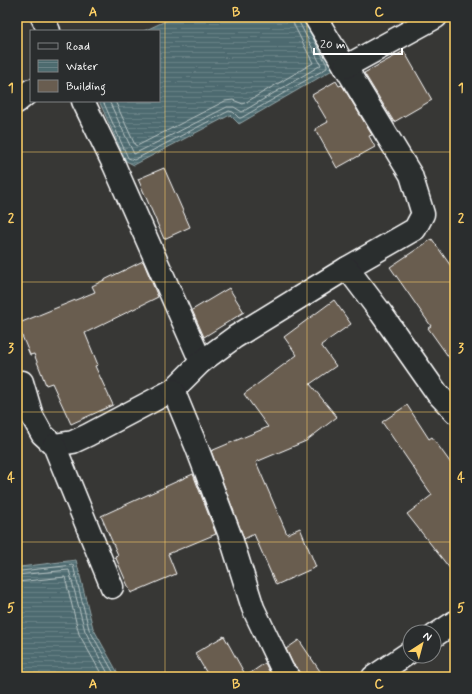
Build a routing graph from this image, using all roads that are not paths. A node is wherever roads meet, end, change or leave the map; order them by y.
1 (42, 17) edge
2 (315, 17) edge
3 (436, 17) edge
4 (48, 30) edge
5 (345, 67) junction
6 (30, 91) edge
7 (17, 102) edge
8 (83, 102) edge
9 (347, 268) junction
10 (201, 362) junction
11 (19, 377) edge
12 (173, 390) junction
13 (455, 412) edge
14 (54, 445) junction
15 (112, 587) dead end
16 (455, 622) edge
17 (442, 631) edge
18 (402, 657) edge
19 (289, 677) edge
20 (373, 677) edge

1 - 4 street
2 - 5 street
3 - 5 street
5 - 9 street
6 - 7 street
8 - 10 street
9 - 10 street
9 - 13 street
10 - 12 street
11 - 14 street
12 - 14 street
12 - 19 street
14 - 15 street
16 - 17 street
18 - 20 street

